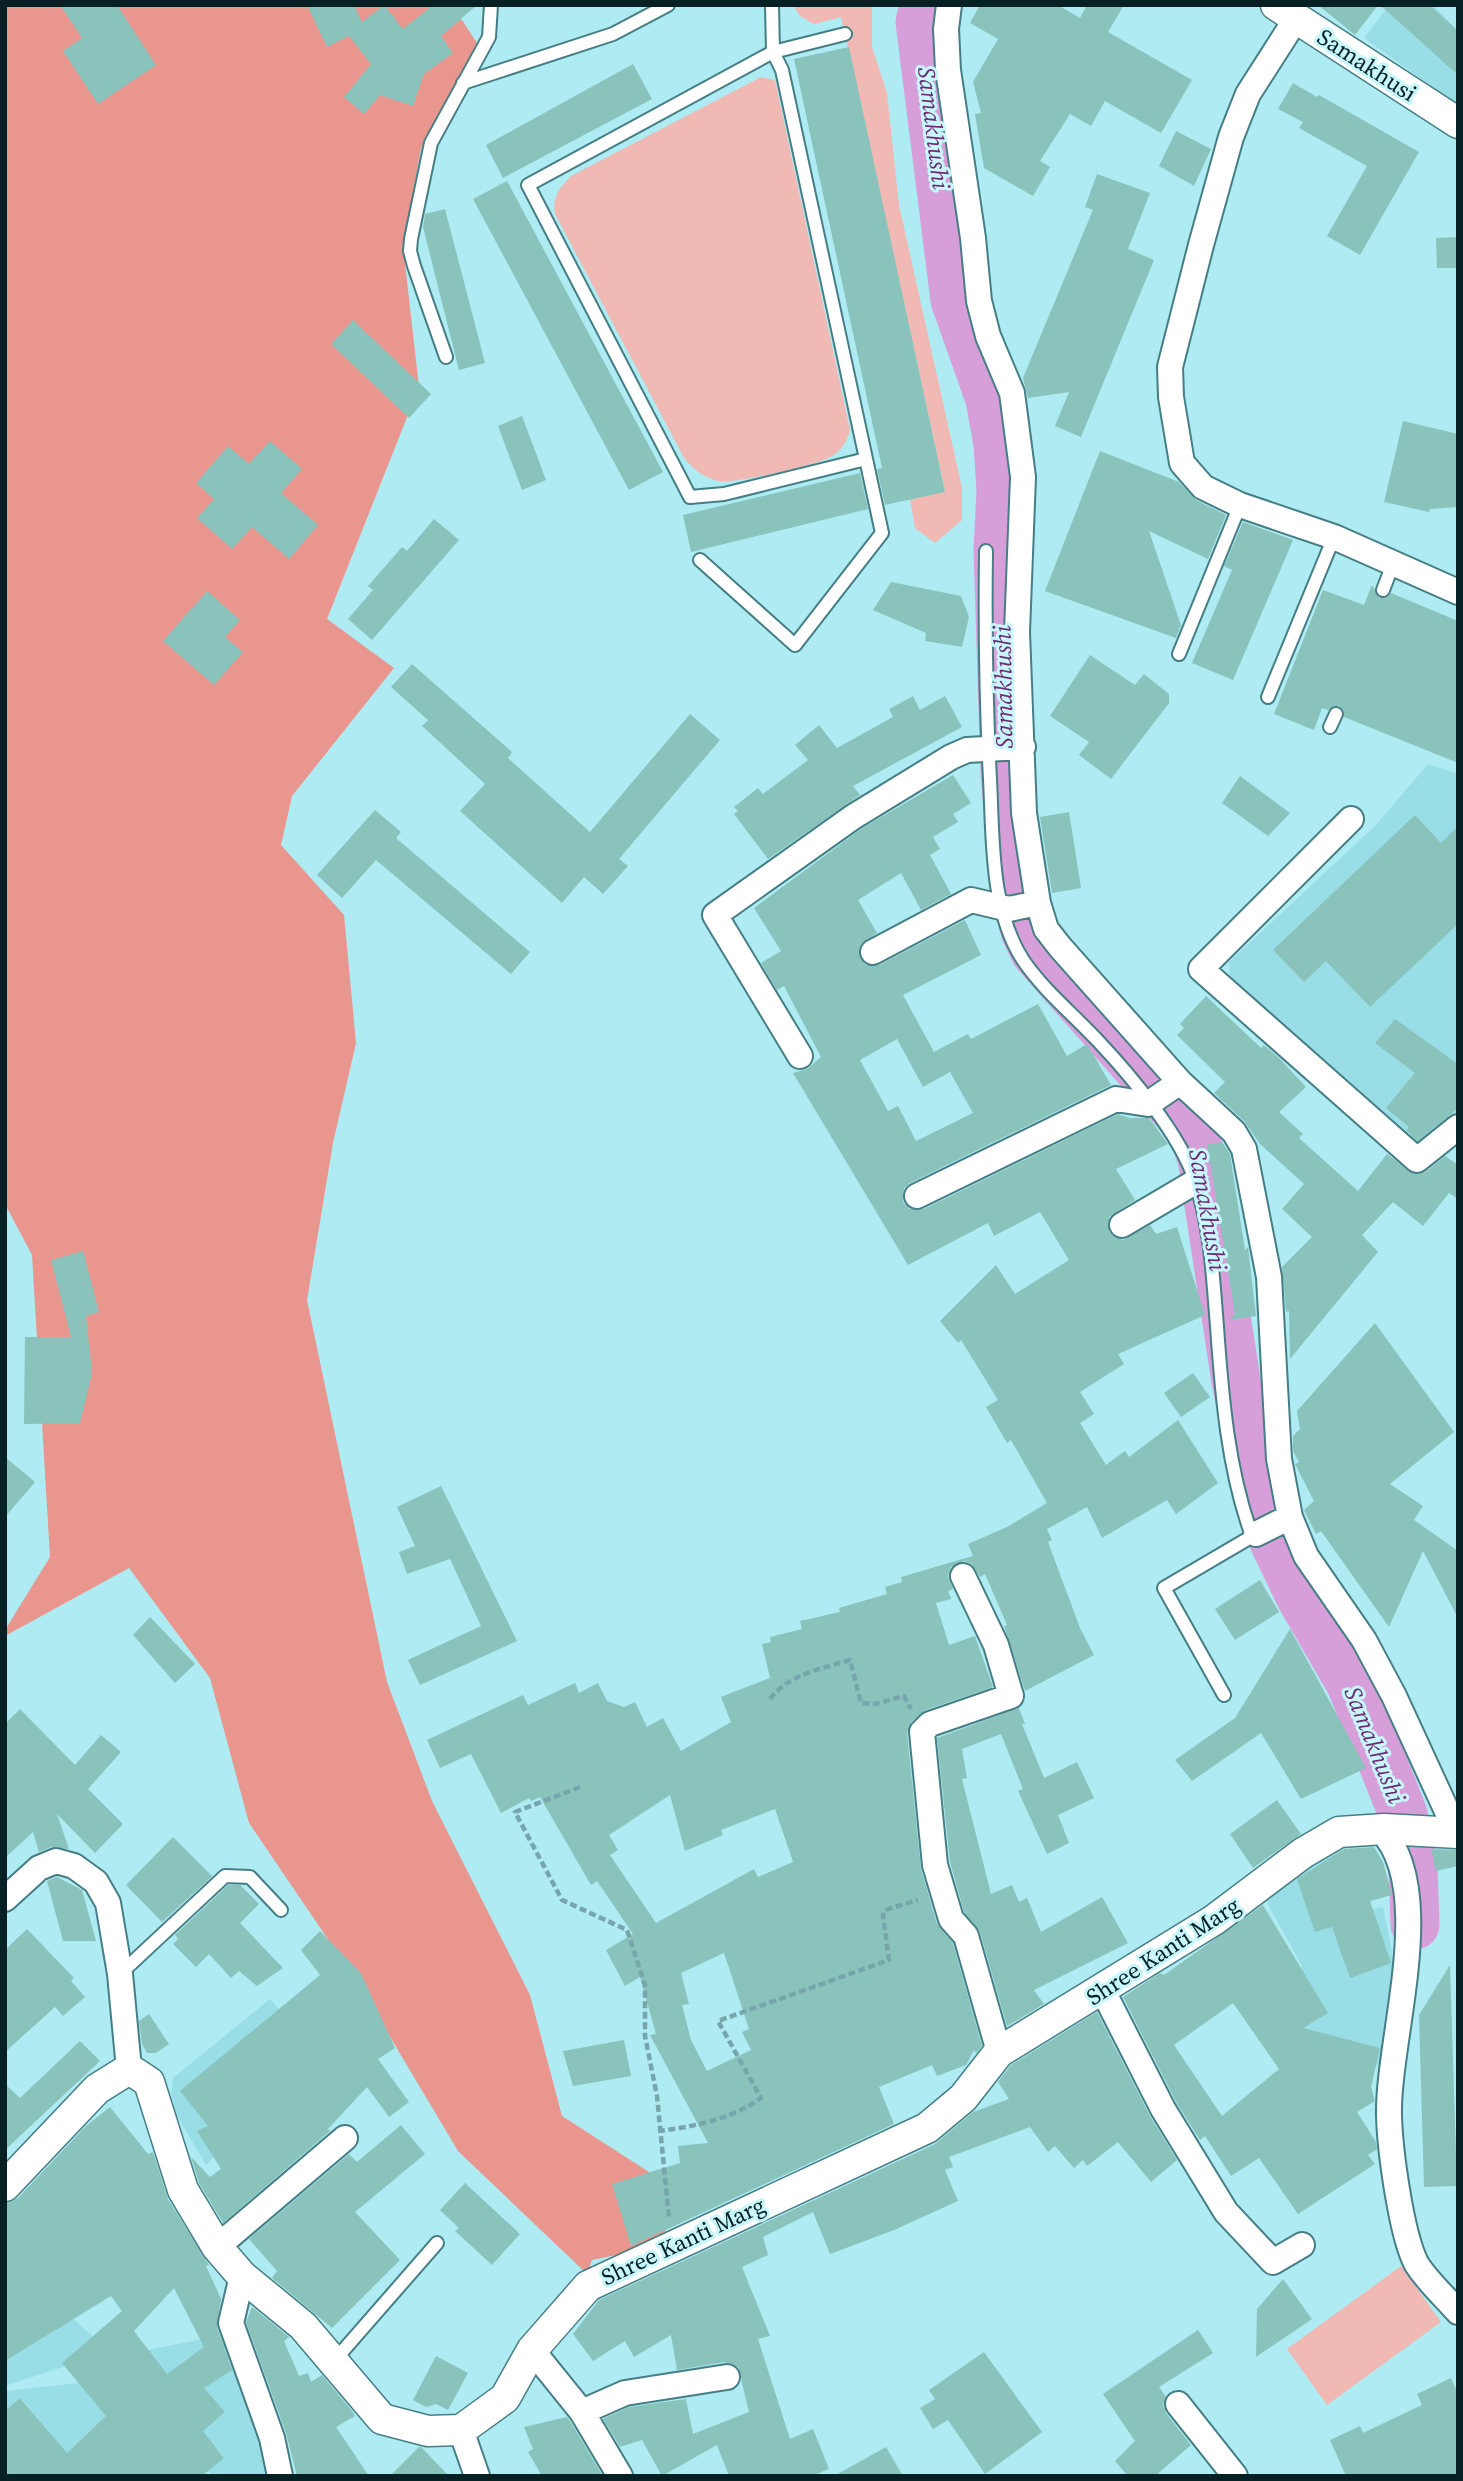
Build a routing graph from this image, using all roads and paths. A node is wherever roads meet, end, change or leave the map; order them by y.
1 (491, 5) edge
2 (668, 5) edge
3 (772, 5) edge
4 (949, 5) edge
5 (1286, 12) edge
6 (845, 34) dead end
7 (773, 52) junction
8 (463, 83) junction
9 (1458, 123) edge
10 (446, 357) dead end
11 (866, 459) junction
12 (1240, 505) junction
13 (1334, 537) junction
14 (986, 551) dead end
15 (700, 560) dead end
16 (1393, 564) junction
17 (1383, 590) dead end
18 (1458, 592) edge
19 (1179, 654) dead end
20 (1268, 698) dead end
21 (1336, 714) dead end
22 (1330, 727) dead end
23 (1006, 748) junction
24 (1351, 819) dead end
25 (1020, 906) junction
26 (873, 952) dead end
27 (800, 1056) dead end
28 (1164, 1093) junction
29 (1458, 1127) edge
30 (1195, 1182) junction
31 (917, 1196) dead end
32 (1122, 1225) dead end
33 (1285, 1520) junction
34 (1254, 1535) junction
35 (963, 1576) dead end
36 (1224, 1695) dead end
37 (770, 1699) dead end
38 (922, 1732) junction
39 (580, 1787) dead end
40 (1382, 1829) junction
41 (1457, 1833) edge
42 (942, 1893) junction
43 (5, 1899) edge
44 (281, 1910) dead end
45 (120, 1974) junction
46 (1103, 1991) junction
47 (999, 2052) junction
48 (129, 2069) junction
49 (658, 2131) junction
50 (345, 2138) dead end
51 (5, 2186) edge
52 (437, 2243) dead end
53 (1302, 2245) dead end
54 (673, 2246) junction
55 (218, 2247) junction
56 (242, 2276) junction
57 (1458, 2312) edge
58 (533, 2350) junction
59 (334, 2361) junction
60 (727, 2377) dead end
61 (1178, 2404) dead end
62 (582, 2412) junction
63 (461, 2430) junction
64 (279, 2476) edge
65 (477, 2476) edge
66 (620, 2476) edge
67 (1235, 2476) edge

1 - 8 lane
2 - 8 lane
3 - 7 lane
4 - 23 street
5 - 9 street, Samakhusi
5 - 12 street
6 - 7 lane
7 - 11 lane
7 - 11 lane
8 - 10 lane
11 - 15 lane
12 - 13 street
12 - 19 lane
13 - 16 street
13 - 20 lane
14 - 23 lane
16 - 17 lane
16 - 18 street
21 - 22 lane
23 - 25 street
23 - 25 lane
23 - 27 street
24 - 29 street
25 - 26 street
25 - 28 street
25 - 28 lane
28 - 30 lane
28 - 31 street
28 - 33 street
30 - 32 street
30 - 34 lane
33 - 34 street
33 - 41 street
34 - 36 lane
35 - 38 street
37 - 38 path
38 - 42 street
39 - 49 path
40 - 41 street, Shree Kanti Marg
40 - 46 street, Shree Kanti Marg
40 - 57 street
42 - 47 street
42 - 49 path
43 - 45 street
44 - 45 lane
45 - 48 street
46 - 47 street, Shree Kanti Marg
46 - 53 street
47 - 54 street, Shree Kanti Marg
48 - 51 street
48 - 55 street
49 - 54 path
50 - 55 street
52 - 59 lane
54 - 58 street, Shree Kanti Marg
55 - 56 street
56 - 59 street
56 - 64 street
58 - 62 street
58 - 63 street, Shree Kanti Marg
59 - 63 street
60 - 62 street
61 - 67 street
62 - 66 street
63 - 65 street

